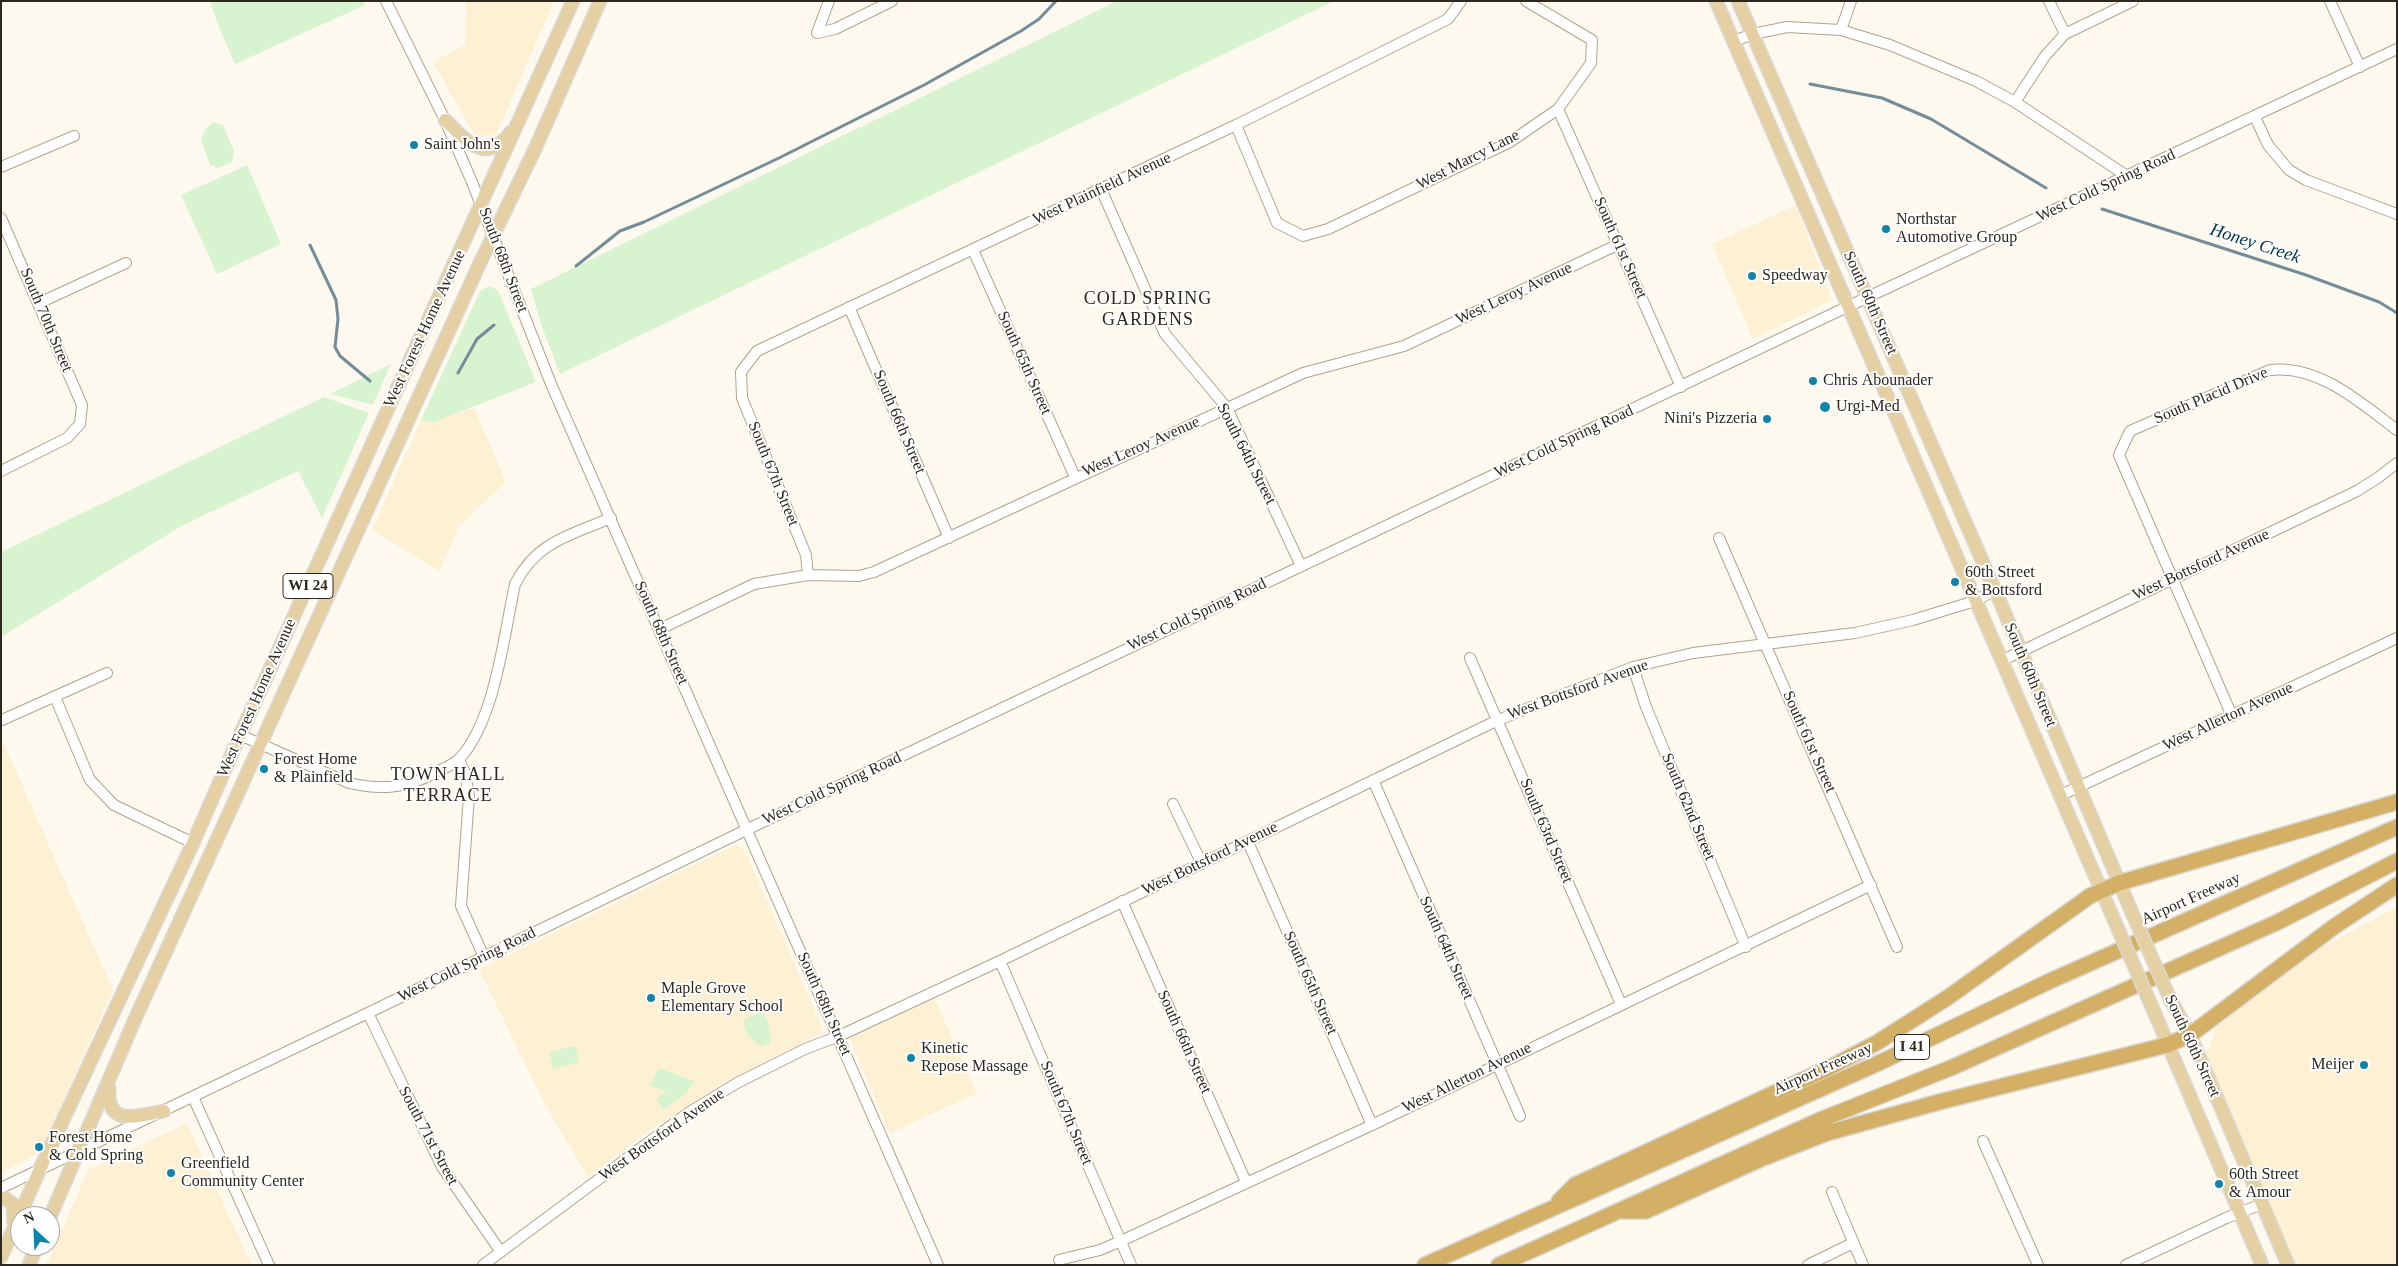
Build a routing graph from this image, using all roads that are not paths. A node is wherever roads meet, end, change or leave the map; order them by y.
1 (386, 1) edge
2 (573, 1) edge
3 (600, 1) edge
4 (829, 1) edge
5 (892, 1) edge
6 (1461, 1) edge
7 (1526, 1) edge
8 (1716, 1) edge
9 (1738, 1) edge
10 (1851, 1) edge
11 (2049, 1) edge
12 (2133, 1) edge
13 (2330, 1) edge
14 (1841, 30) junction
15 (1752, 34) junction
16 (2065, 34) junction
17 (1734, 41) junction
18 (2397, 49) edge
19 (2360, 66) junction
20 (2015, 102) junction
21 (1558, 109) junction
22 (2255, 117) junction
23 (445, 120) junction
24 (519, 122) junction
25 (1236, 125) junction
26 (74, 136) dead end
27 (1, 167) edge
28 (2127, 176) junction
29 (1101, 189) junction
30 (482, 205) junction
31 (2397, 214) edge
32 (1809, 215) junction
33 (1, 218) edge
34 (495, 236) junction
35 (1841, 236) junction
36 (1619, 244) junction
37 (973, 250) junction
38 (126, 263) dead end
39 (1868, 297) junction
40 (39, 302) junction
41 (849, 307) junction
42 (1848, 307) junction
43 (741, 372) joint
44 (1680, 387) junction
45 (1227, 408) junction
46 (2397, 430) edge
47 (2397, 463) edge
48 (1, 471) edge
49 (1075, 477) junction
50 (611, 518) junction
51 (949, 538) junction
52 (1719, 538) dead end
53 (1301, 566) junction
54 (808, 575) junction
55 (2173, 578) junction
56 (1995, 590) junction
57 (1975, 601) junction
58 (660, 629) junction
59 (2397, 638) edge
60 (1766, 644) junction
61 (2020, 650) junction
62 (1470, 658) dead end
63 (2001, 661) junction
64 (1633, 667) junction
65 (107, 673) dead end
66 (55, 697) junction
67 (2232, 716) junction
68 (2, 720) edge
69 (1498, 720) junction
70 (240, 735) junction
71 (261, 744) junction
72 (459, 760) junction
73 (1372, 780) junction
74 (2077, 787) junction
75 (2059, 796) junction
76 (2397, 802) edge
77 (1173, 804) dead end
78 (2397, 827) edge
79 (748, 829) junction
80 (1248, 842) junction
81 (194, 843) junction
82 (2397, 861) edge
83 (1202, 864) junction
84 (2119, 883) junction
85 (1872, 885) junction
86 (2397, 885) edge
87 (2101, 891) junction
88 (1122, 902) junction
89 (1746, 947) junction
90 (1897, 947) dead end
91 (484, 957) junction
92 (1000, 961) junction
93 (1621, 1004) junction
94 (368, 1014) junction
95 (2190, 1035) junction
96 (839, 1036) junction
97 (2168, 1045) junction
98 (1497, 1063) junction
99 (110, 1079) junction
100 (193, 1097) junction
101 (164, 1111) junction
102 (1520, 1116) dead end
103 (1372, 1125) junction
104 (1983, 1141) dead end
105 (78, 1152) junction
106 (40, 1169) junction
107 (1246, 1182) junction
108 (1, 1188) edge
109 (1832, 1192) dead end
110 (1, 1198) edge
111 (2262, 1204) junction
112 (13, 1206) edge
113 (23, 1206) edge
114 (55, 1206) edge
115 (1553, 1207) junction
116 (1617, 1212) junction
117 (2241, 1213) junction
118 (10, 1236) edge
119 (1121, 1241) junction
120 (1853, 1243) junction
121 (501, 1252) junction
122 (1, 1257) edge
123 (1059, 1260) dead end
124 (269, 1265) edge
125 (483, 1265) edge
126 (938, 1265) edge
127 (1132, 1265) edge
128 (1426, 1265) edge
129 (1499, 1265) edge
130 (1808, 1265) edge
131 (1863, 1265) edge
132 (2038, 1265) edge
133 (2126, 1265) edge
134 (2262, 1265) edge
135 (2288, 1265) edge

1 - 23 street, South 68th Street
2 - 24 main road, West Forest Home Avenue / WI 24
3 - 34 main road, West Forest Home Avenue / WI 24
4 - 5 street
6 - 25 street, West Plainfield Avenue
7 - 21 street, West Marcy Lane
8 - 17 main road, South 60th Street
9 - 15 main road, South 60th Street
10 - 14 street
11 - 16 street
12 - 16 street
13 - 19 street
14 - 15 street
14 - 20 street
15 - 17 street
15 - 35 main road, South 60th Street
16 - 20 street
17 - 32 main road, South 60th Street
18 - 19 street, West Cold Spring Road
19 - 22 street, West Cold Spring Road
20 - 28 street
21 - 25 street, West Marcy Lane
21 - 36 street, South 61st Street
22 - 28 street, West Cold Spring Road
22 - 31 street
23 - 24 main road
23 - 30 street, South 68th Street
24 - 30 main road, West Forest Home Avenue / WI 24
25 - 29 street, West Plainfield Avenue
26 - 27 street
28 - 39 street, West Cold Spring Road
29 - 37 street, West Plainfield Avenue
29 - 45 street, South 64th Street
30 - 34 street, South 68th Street
30 - 70 main road, West Forest Home Avenue / WI 24
32 - 35 main road
32 - 42 main road, South 60th Street
33 - 40 street, South 70th Street
34 - 50 street, South 68th Street
34 - 71 main road, West Forest Home Avenue / WI 24
35 - 39 main road, South 60th Street
36 - 44 street, South 61st Street
36 - 45 street, West Leroy Avenue
37 - 41 street, West Plainfield Avenue
37 - 49 street, South 65th Street
38 - 40 street
39 - 42 street, West Cold Spring Road
39 - 56 main road, South 60th Street
40 - 48 street, South 70th Street
41 - 43 street, West Plainfield Avenue
41 - 51 street, South 66th Street
42 - 44 street, West Cold Spring Road
42 - 57 main road, South 60th Street
43 - 54 street, South 67th Street
44 - 53 street, West Cold Spring Road
45 - 49 street, West Leroy Avenue
45 - 53 street, South 64th Street
46 - 55 street, South Placid Drive
47 - 55 street, West Bottsford Avenue
49 - 51 street, West Leroy Avenue
50 - 58 street, South 68th Street
50 - 72 street
51 - 54 street, West Leroy Avenue
52 - 60 street, South 61st Street
53 - 79 street, West Cold Spring Road
54 - 58 street, West Leroy Avenue
55 - 61 street, West Bottsford Avenue
55 - 67 street
56 - 57 street, West Bottsford Avenue
56 - 61 main road, South 60th Street
57 - 60 street, West Bottsford Avenue
57 - 63 main road, South 60th Street
58 - 79 street, South 68th Street
59 - 67 street, West Allerton Avenue
60 - 64 street, West Bottsford Avenue
60 - 85 street, South 61st Street
61 - 63 street, West Bottsford Avenue
61 - 74 main road, South 60th Street
62 - 69 street, South 63rd Street
63 - 75 main road, South 60th Street
64 - 69 street, West Bottsford Avenue
64 - 89 street, South 62nd Street
65 - 66 street
66 - 68 street
66 - 81 street
67 - 74 street, West Allerton Avenue
69 - 73 street, West Bottsford Avenue
69 - 93 street, South 63rd Street
70 - 71 street
70 - 81 main road, West Forest Home Avenue / WI 24
71 - 72 street
71 - 99 main road, West Forest Home Avenue / WI 24
72 - 91 street
73 - 80 street, West Bottsford Avenue
73 - 98 street, South 64th Street
74 - 75 street, West Allerton Avenue
74 - 84 main road, South 60th Street
75 - 87 main road, South 60th Street
76 - 84 highway
77 - 83 street
78 - 115 highway, Airport Freeway / I 41
79 - 91 street, West Cold Spring Road
79 - 96 street, South 68th Street
80 - 83 street, West Bottsford Avenue
80 - 103 street, South 65th Street
81 - 106 main road, West Forest Home Avenue / WI 24
82 - 116 highway, I 41
83 - 88 street, West Bottsford Avenue
84 - 87 highway
84 - 95 main road, South 60th Street, bridge
85 - 89 street, West Allerton Avenue
85 - 90 street, South 61st Street
86 - 95 highway
87 - 97 main road, South 60th Street, bridge
87 - 115 highway
88 - 92 street, West Bottsford Avenue
88 - 107 street, South 66th Street
89 - 93 street, West Allerton Avenue
91 - 94 street, West Cold Spring Road
92 - 96 street, West Bottsford Avenue
92 - 119 street, South 67th Street
93 - 98 street, West Allerton Avenue
94 - 100 street, West Cold Spring Road
94 - 121 street, South 71st Street
95 - 97 highway
95 - 111 main road, South 60th Street
96 - 121 street, West Bottsford Avenue
96 - 126 street, South 68th Street
97 - 116 highway
97 - 117 main road, South 60th Street
98 - 102 street, South 64th Street
98 - 103 street, West Allerton Avenue
99 - 101 main road
99 - 105 main road, West Forest Home Avenue / WI 24
100 - 101 street, West Cold Spring Road
100 - 124 street
101 - 105 street, West Cold Spring Road
103 - 107 street, West Allerton Avenue
104 - 132 street
105 - 106 street, West Cold Spring Road
105 - 114 main road, West Forest Home Avenue / WI 24
106 - 108 street, West Cold Spring Road
106 - 113 main road, West Forest Home Avenue / WI 24
107 - 119 street, West Allerton Avenue
109 - 120 street
110 - 112 main road
111 - 117 street
111 - 135 main road, South 60th Street
115 - 128 highway, Airport Freeway / I 41
116 - 129 highway, I 41
117 - 133 street
117 - 134 main road, South 60th Street
118 - 122 main road, West Forest Home Avenue / WI 24
119 - 123 street, West Allerton Avenue
119 - 127 street, South 67th Street
120 - 130 street
120 - 131 street
121 - 125 street, West Bottsford Avenue

